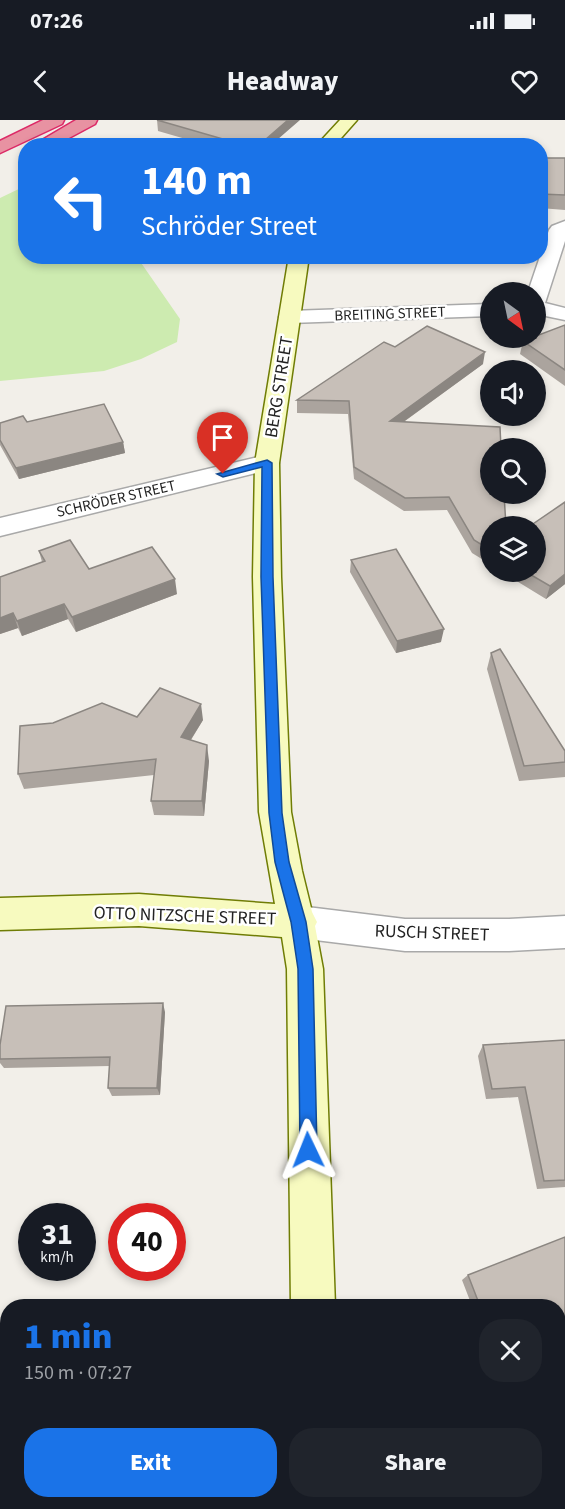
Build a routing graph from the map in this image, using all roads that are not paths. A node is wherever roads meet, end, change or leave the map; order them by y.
1 (56, 120) edge
2 (89, 120) edge
3 (349, 120) edge
4 (20, 138) edge
5 (55, 138) edge
6 (332, 138) edge
7 (18, 139) edge
8 (0, 148) edge
9 (18, 157) edge
10 (0, 166) edge
11 (565, 227) edge
12 (298, 264) edge
13 (548, 264) edge
14 (548, 264) edge
15 (542, 282) edge
16 (480, 310) edge
17 (546, 310) edge
18 (565, 314) edge
19 (290, 317) junction
20 (267, 463) junction
21 (0, 527) edge
22 (0, 914) edge
23 (299, 922) junction
24 (565, 932) edge
25 (313, 1299) edge

1 - 4 highway
2 - 5 highway
3 - 6 street
7 - 8 highway
9 - 10 highway
11 - 14 street
12 - 19 street, BERG STREET
13 - 15 street
16 - 19 street, BREITING STREET
17 - 18 street
19 - 20 street, BERG STREET
20 - 21 street, SCHRÖDER STREET
20 - 23 street, BERG STREET
22 - 23 street, OTTO NITZSCHE STREET
23 - 24 street, RUSCH STREET
23 - 25 street, BERG STREET

